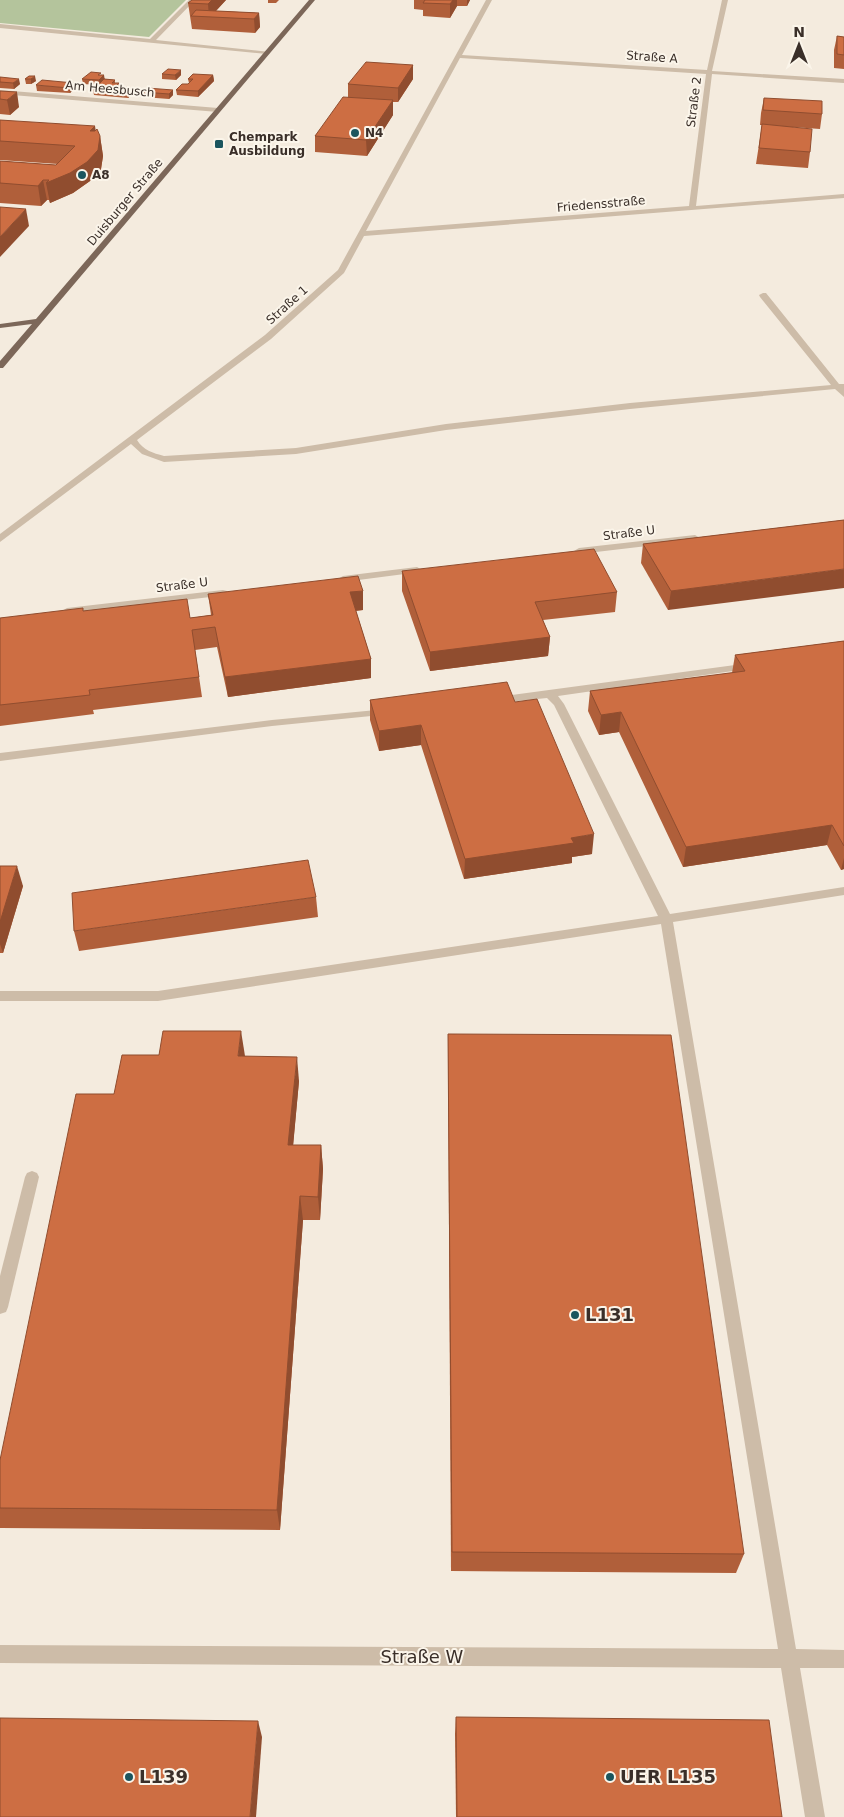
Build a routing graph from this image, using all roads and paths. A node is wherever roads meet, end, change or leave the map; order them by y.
1 (192, 0) edge
2 (312, 0) edge
3 (489, 0) edge
4 (725, 0) edge
5 (0, 26) edge
6 (152, 40) junction
7 (267, 52) junction
8 (459, 56) junction
9 (709, 72) junction
10 (844, 81) edge
11 (0, 92) edge
12 (218, 110) junction
13 (844, 196) edge
14 (692, 208) junction
15 (360, 234) junction
16 (763, 295) dead end
17 (37, 321) junction
18 (0, 326) edge
19 (0, 366) edge
20 (841, 386) edge
21 (844, 395) edge
22 (132, 438) junction
23 (706, 536) edge
24 (0, 539) edge
25 (567, 553) edge
26 (428, 569) edge
27 (330, 580) edge
28 (231, 592) edge
29 (52, 613) edge
30 (766, 664) edge
31 (550, 694) junction
32 (482, 701) edge
33 (403, 710) edge
34 (0, 757) edge
35 (844, 891) edge
36 (666, 919) junction
37 (0, 996) edge
38 (32, 1177) dead end
39 (0, 1307) edge
40 (0, 1654) edge
41 (789, 1658) junction
42 (844, 1659) edge
43 (815, 1817) edge

1 - 6 street
2 - 7 main road, Duisburger Straße
3 - 8 street, Straße 1
4 - 9 street, Straße 2
5 - 6 street
6 - 7 street
7 - 12 main road, Duisburger Straße
8 - 9 street, Straße A
8 - 15 street, Straße 1
9 - 10 street, Straße A
9 - 14 street, Straße 2
11 - 12 street, Am Heesbusch
12 - 17 main road, Duisburger Straße
13 - 14 street, Friedensstraße
14 - 15 street, Friedensstraße
15 - 22 street, Straße 1
16 - 20 street
17 - 18 main road
17 - 19 main road, Duisburger Straße
20 - 21 street
20 - 22 street
22 - 24 street, Straße 1
23 - 25 street, Straße U
26 - 27 street
28 - 29 street, Straße U
30 - 31 street
31 - 32 street
31 - 36 street
33 - 34 street
35 - 36 street
36 - 37 street
36 - 41 street
38 - 39 street
40 - 41 street, Straße W
41 - 42 street, Straße W
41 - 43 street

